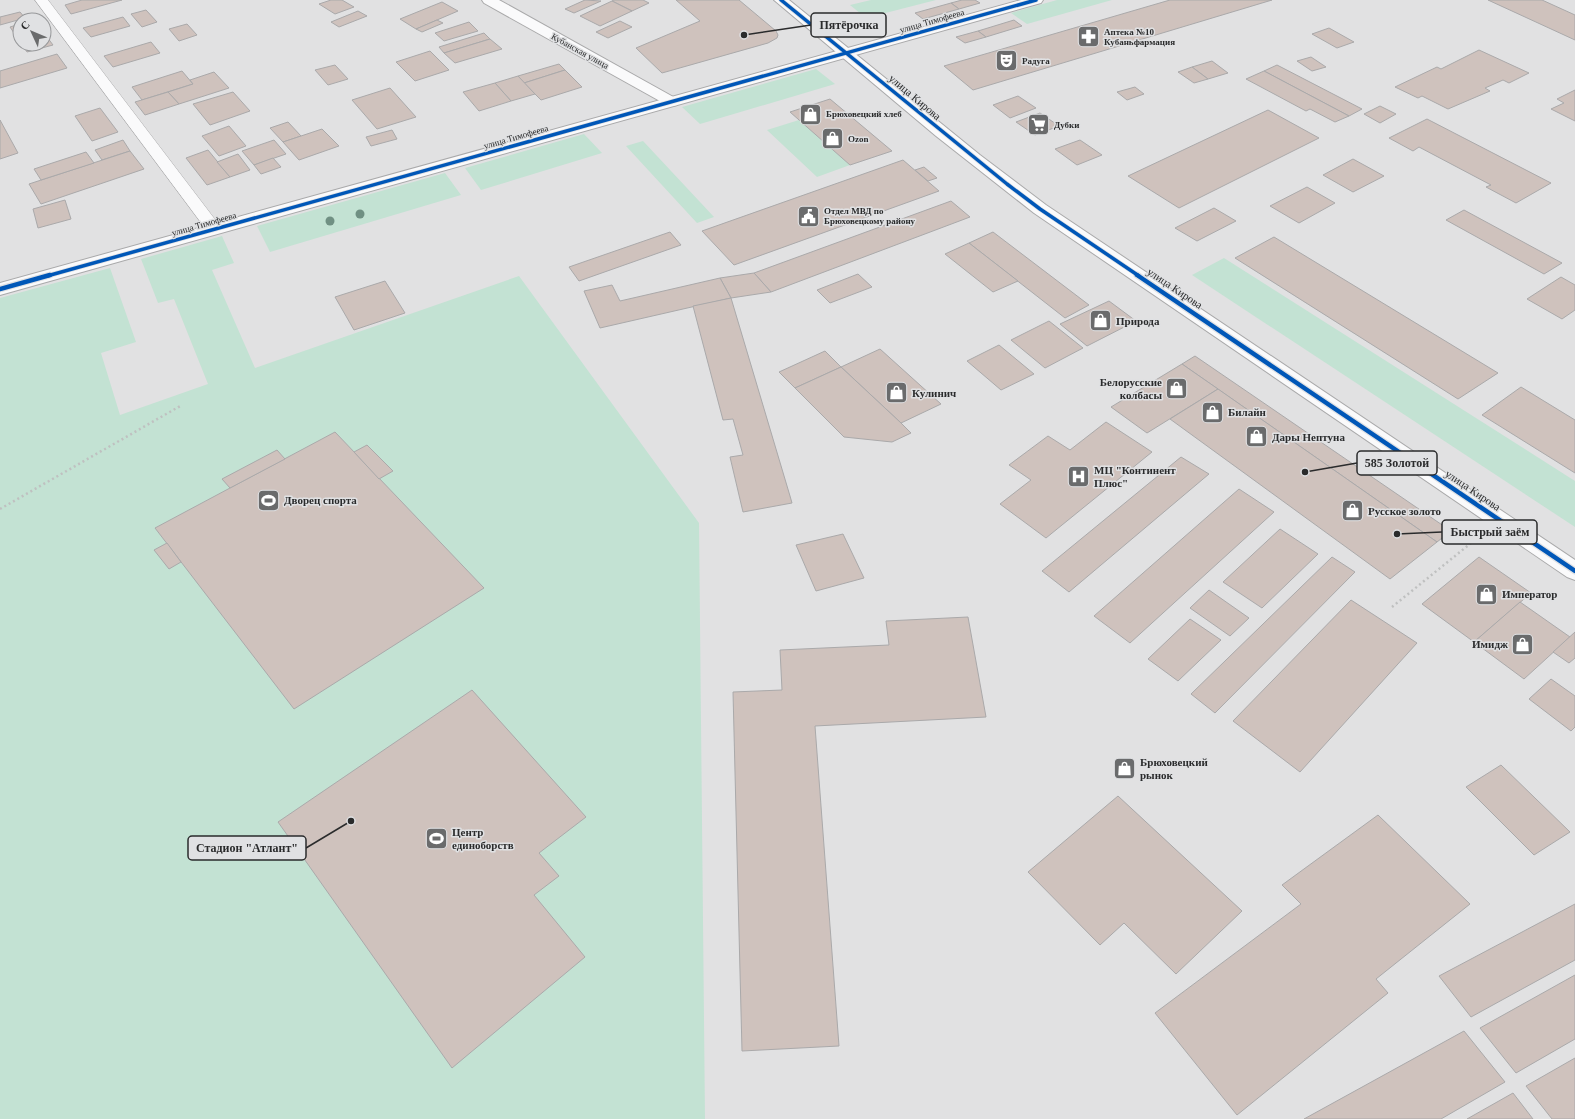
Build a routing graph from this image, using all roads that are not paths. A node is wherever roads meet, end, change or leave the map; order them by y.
1 (41, 0) edge
2 (489, 0) edge
3 (781, 0) edge
4 (1036, 0) edge
5 (847, 53) junction
6 (672, 102) junction
7 (214, 229) junction
8 (0, 289) edge
9 (1575, 570) edge

1 - 7 lane
2 - 6 street, Кубанская улица
3 - 5 street, улица Кирова
4 - 5 street, улица Тимофеева
5 - 6 street, улица Тимофеева
5 - 9 street, улица Кирова
6 - 7 street, улица Тимофеева
7 - 8 street, улица Тимофеева

